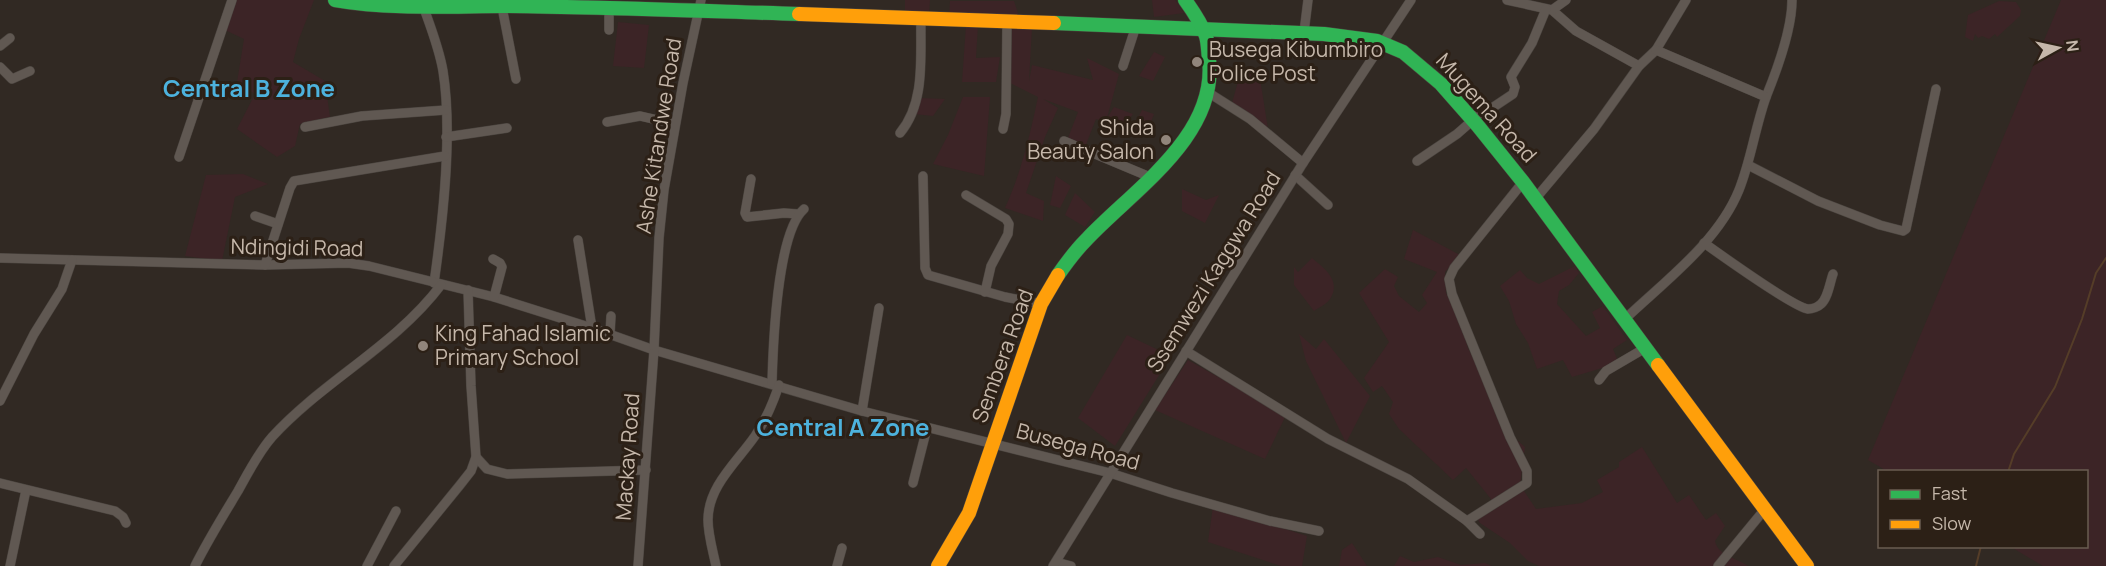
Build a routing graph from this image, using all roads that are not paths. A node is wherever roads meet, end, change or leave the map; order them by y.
1 (232, 0) edge
2 (335, 0) edge
3 (1185, 0) edge
4 (1308, 0) edge
5 (1411, 0) edge
6 (1508, 0) edge
7 (1566, 0) edge
8 (1686, 0) edge
9 (1792, 0) edge
10 (423, 4) edge
11 (506, 4) edge
12 (552, 4) edge
13 (700, 5) edge
14 (609, 9) junction
15 (1549, 10) junction
16 (921, 19) junction
17 (1007, 22) junction
18 (1136, 26) junction
19 (1202, 28) junction
20 (609, 30) dead end
21 (1304, 32) junction
22 (10, 38) dead end
23 (1384, 42) junction
24 (0, 46) edge
25 (1656, 50) junction
26 (1123, 66) dead end
27 (1639, 66) junction
28 (0, 67) edge
29 (30, 71) dead end
30 (516, 79) dead end
31 (1936, 89) dead end
32 (1209, 93) junction
33 (1766, 97) junction
34 (446, 110) junction
35 (1471, 119) junction
36 (607, 122) dead end
37 (675, 123) junction
38 (305, 128) dead end
39 (507, 128) dead end
40 (1002, 129) dead end
41 (900, 133) dead end
42 (446, 137) junction
43 (1064, 141) dead end
44 (445, 156) junction
45 (179, 157) dead end
46 (1416, 161) dead end
47 (1303, 164) junction
48 (1748, 165) junction
49 (1295, 175) junction
50 (923, 176) dead end
51 (1150, 177) junction
52 (751, 180) dead end
53 (1523, 182) junction
54 (966, 195) dead end
55 (1536, 198) junction
56 (1328, 205) dead end
57 (255, 216) dead end
58 (278, 224) junction
59 (578, 240) dead end
60 (1704, 243) junction
61 (0, 258) edge
62 (493, 259) dead end
63 (72, 260) junction
64 (265, 265) junction
65 (1833, 274) dead end
66 (437, 284) junction
67 (468, 290) junction
68 (985, 292) junction
69 (494, 297) junction
70 (1041, 304) junction
71 (879, 308) dead end
72 (611, 316) dead end
73 (1625, 319) junction
74 (592, 328) junction
75 (610, 334) junction
76 (1647, 347) junction
77 (654, 350) junction
78 (1186, 351) junction
79 (1599, 380) dead end
80 (776, 384) junction
81 (0, 401) edge
82 (862, 411) junction
83 (927, 428) junction
84 (993, 443) junction
85 (476, 457) junction
86 (646, 470) junction
87 (1110, 472) junction
88 (0, 483) edge
89 (912, 483) dead end
90 (26, 490) junction
91 (1765, 509) junction
92 (396, 512) dead end
93 (1467, 521) junction
94 (126, 524) dead end
95 (1319, 531) dead end
96 (1480, 534) dead end
97 (842, 548) dead end
98 (1055, 564) edge
99 (10, 566) edge
100 (195, 566) edge
101 (367, 566) edge
102 (394, 566) edge
103 (638, 566) edge
104 (716, 566) edge
105 (837, 566) edge
106 (938, 566) edge
107 (1071, 566) edge
108 (1718, 566) edge
109 (1807, 566) edge

1 - 45 street
2 - 10 street, Mugema Road
3 - 19 street, Sembera Road
4 - 21 street
5 - 23 street, Ssemwezi Kaggwa Road
6 - 15 street
7 - 15 street
8 - 25 street
9 - 33 street
10 - 11 street, Mugema Road
10 - 34 street
11 - 12 street, Mugema Road
11 - 30 street
12 - 14 street, Mugema Road
13 - 14 street, Mugema Road
13 - 16 street, Mugema Road
13 - 37 street, Ashe Kitandwe Road
14 - 20 street
15 - 27 street
15 - 35 street
16 - 17 street, Mugema Road
16 - 41 street
17 - 18 street, Mugema Road
17 - 40 street
18 - 19 street, Mugema Road
18 - 26 street
19 - 21 street, Mugema Road
19 - 32 street, Sembera Road
21 - 23 street, Mugema Road
22 - 24 street
23 - 35 street, Mugema Road
23 - 47 street, Ssemwezi Kaggwa Road
25 - 27 street
25 - 33 street
27 - 55 street
28 - 29 street
31 - 48 street
32 - 47 street
32 - 51 street, Sembera Road
33 - 48 street
34 - 38 street
34 - 42 street
35 - 46 street
35 - 53 street, Mugema Road
36 - 37 street
37 - 77 street, Ashe Kitandwe Road
39 - 42 street
42 - 44 street
43 - 51 street
44 - 58 street
44 - 66 street
47 - 49 street, Ssemwezi Kaggwa Road
48 - 60 street
49 - 56 street
49 - 78 street, Ssemwezi Kaggwa Road
50 - 68 street
51 - 70 street, Sembera Road
52 - 80 street
53 - 55 street, Mugema Road
53 - 93 street
54 - 68 street
55 - 73 street, Mugema Road
57 - 58 street
58 - 64 street
59 - 74 street
60 - 65 street
60 - 73 street
61 - 63 street, Ndingidi Road
62 - 69 street
63 - 64 street, Ndingidi Road
63 - 81 street
64 - 66 street, Ndingidi Road
66 - 67 street, Ndingidi Road
66 - 100 street
67 - 69 street, Ndingidi Road
67 - 85 street
68 - 70 street
69 - 74 street, Ndingidi Road
70 - 84 street, Sembera Road
71 - 82 street
72 - 75 street
73 - 76 street, Mugema Road
74 - 75 street, Ndingidi Road
75 - 77 street, Ndingidi Road
76 - 79 street
76 - 91 street, Mugema Road
77 - 80 street, Busega Road
77 - 86 street, Mackay Road
78 - 87 street, Ssemwezi Kaggwa Road
78 - 93 street
80 - 82 street, Busega Road
80 - 104 street
82 - 83 street, Busega Road
83 - 84 street, Busega Road
83 - 89 street
84 - 87 street, Busega Road
84 - 106 street, Sembera Road
85 - 86 street
85 - 102 street
86 - 103 street, Mackay Road
87 - 95 street, Busega Road
87 - 98 street, Ssemwezi Kaggwa Road
88 - 90 street
90 - 94 street
90 - 99 street
91 - 108 street
91 - 109 street, Mugema Road
92 - 101 street
93 - 96 street
97 - 105 street
98 - 107 street

